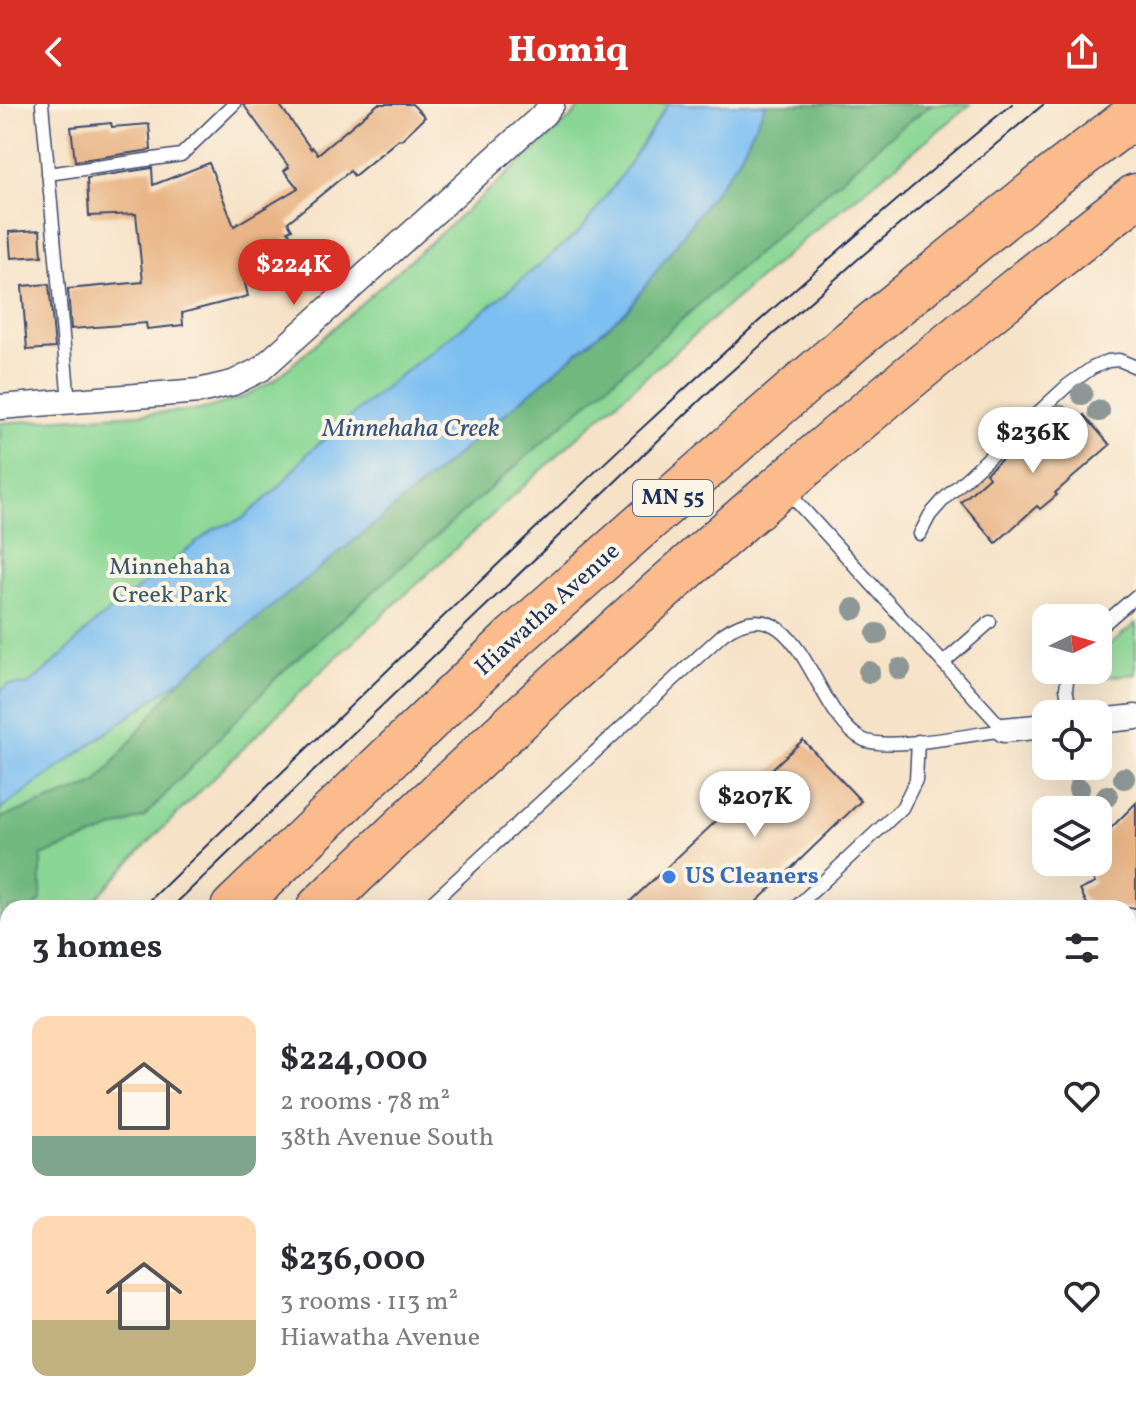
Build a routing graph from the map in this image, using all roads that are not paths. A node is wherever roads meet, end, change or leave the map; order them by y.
1 (42, 104) edge
2 (234, 104) edge
3 (548, 109) edge
4 (1136, 114) edge
5 (48, 174) junction
6 (1136, 196) edge
7 (1136, 367) edge
8 (69, 402) junction
9 (0, 407) edge
10 (781, 485) junction
11 (920, 534) dead end
12 (1136, 596) edge
13 (1112, 617) edge
14 (990, 622) dead end
15 (943, 663) junction
16 (1136, 717) edge
17 (1112, 720) edge
18 (1032, 727) edge
19 (1004, 730) junction
20 (918, 741) junction
21 (241, 900) edge
22 (328, 900) edge
23 (444, 900) edge
24 (804, 900) edge

1 - 5 lane
2 - 5 lane
3 - 8 street
4 - 21 highway, Hiawatha Avenue / MN 55
5 - 8 lane
6 - 10 highway, MN 55
7 - 11 lane
8 - 9 street
10 - 15 lane
10 - 22 highway, MN 55
12 - 13 lane
14 - 15 lane
15 - 19 lane
16 - 17 street
18 - 19 street
19 - 20 lane
20 - 23 lane
20 - 24 lane

